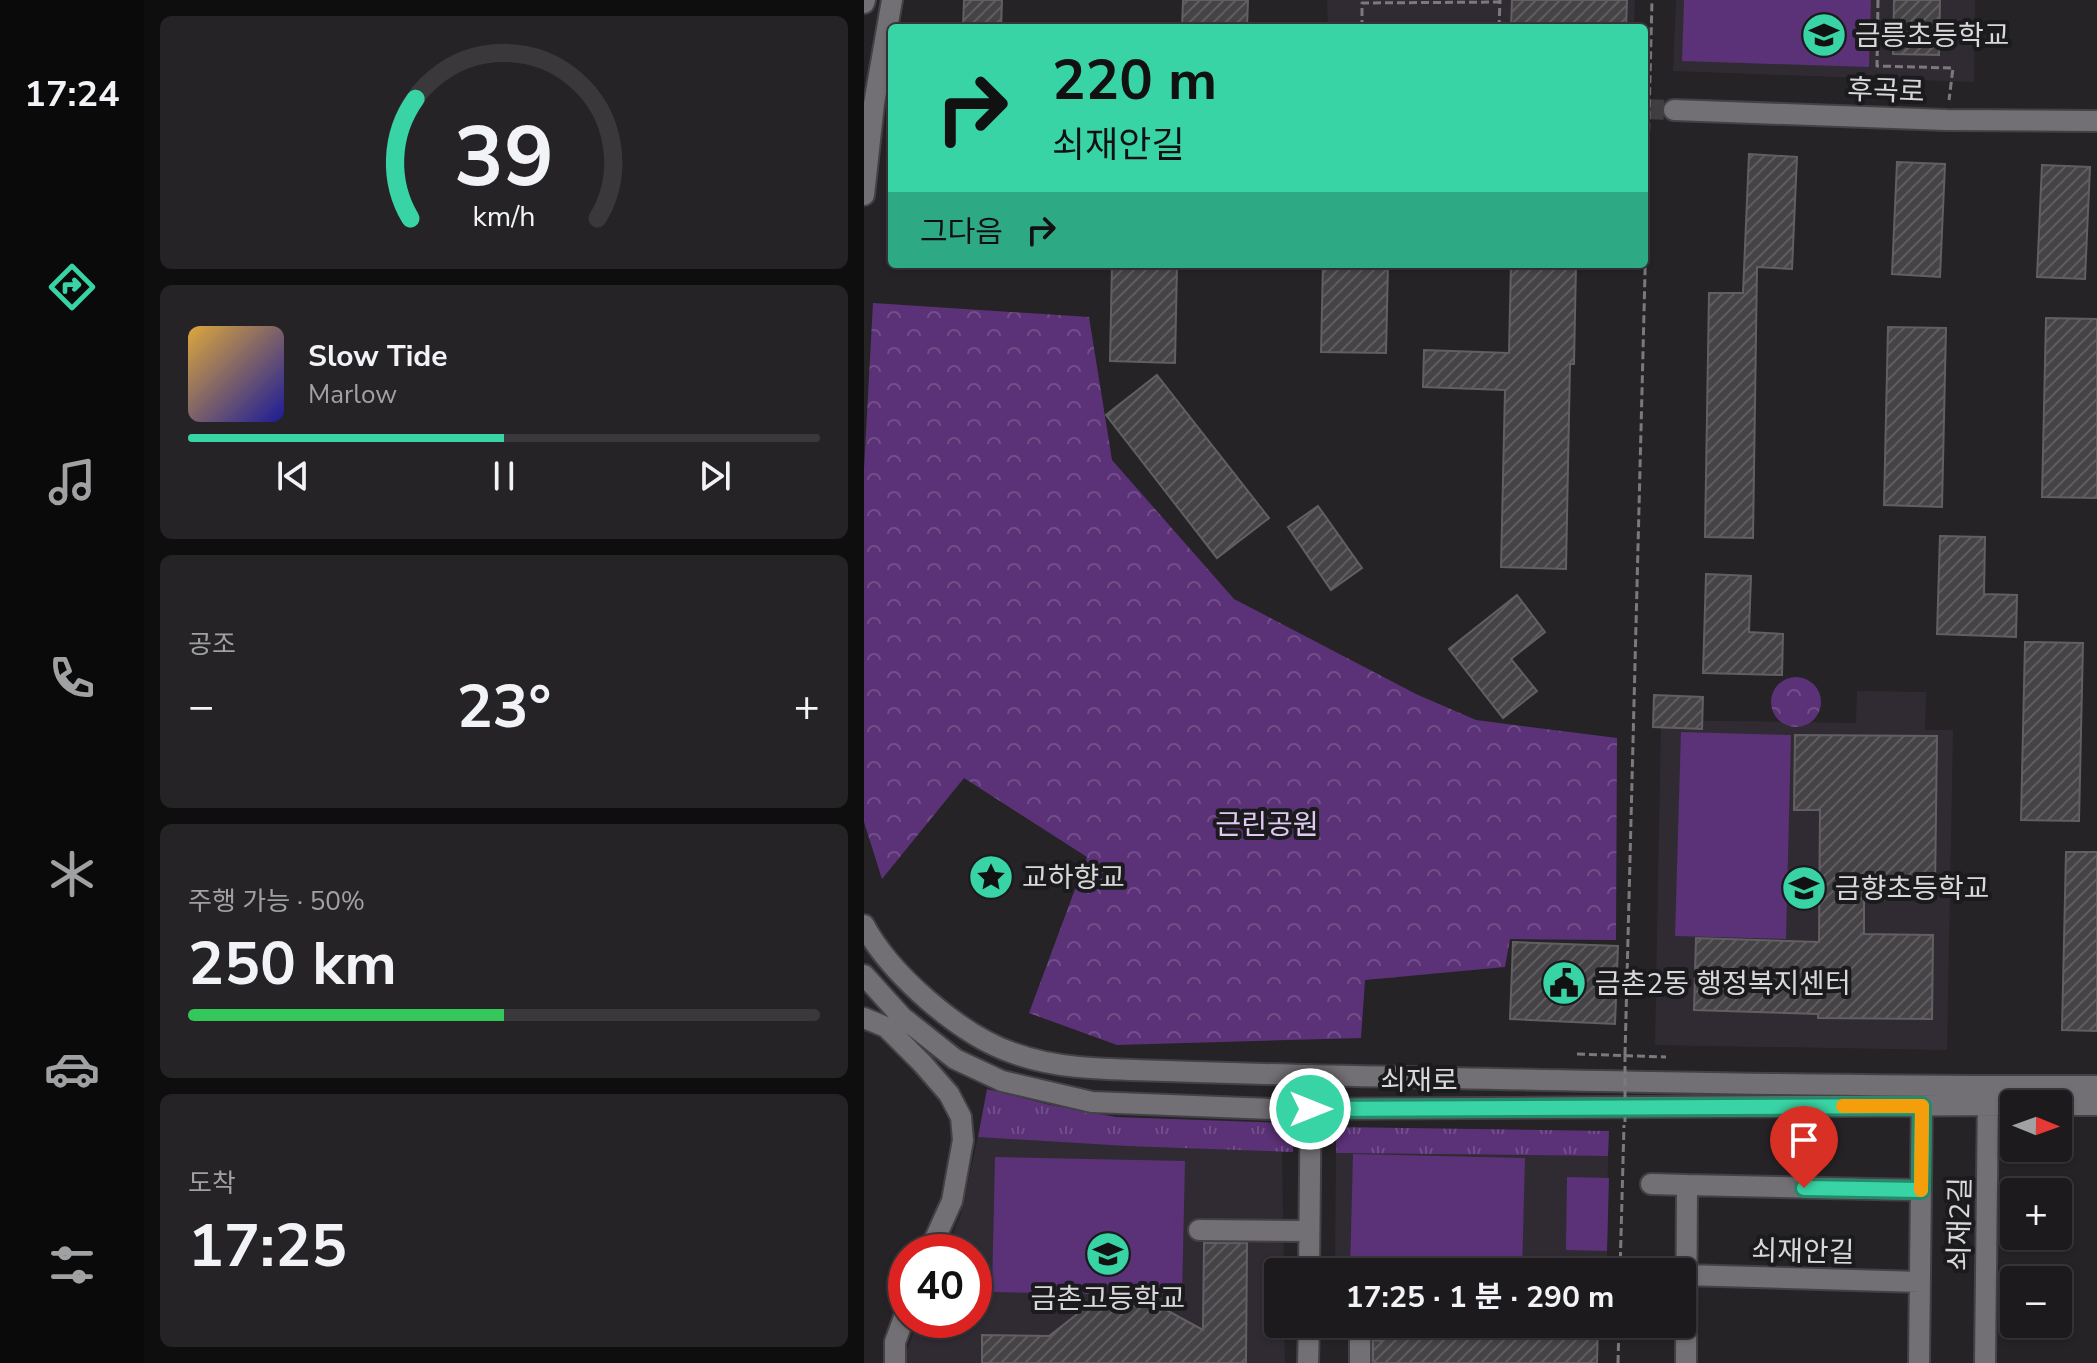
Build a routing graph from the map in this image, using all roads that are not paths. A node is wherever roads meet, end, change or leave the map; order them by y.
1 (892, 0) edge
2 (889, 24) edge
3 (888, 28) edge
4 (877, 104) edge
5 (1674, 110) tunnel mouth
6 (2097, 121) edge
7 (864, 195) edge
8 (864, 925) edge
9 (864, 975) edge
10 (864, 1018) edge
11 (1311, 1075) junction
12 (2097, 1086) edge
13 (1922, 1096) junction
14 (1988, 1096) junction
15 (2000, 1100) edge
16 (2072, 1105) edge
17 (2097, 1105) edge
18 (1310, 1109) junction
19 (1651, 1184) dead end
20 (1687, 1185) junction
21 (1921, 1190) junction
22 (1199, 1230) dead end
23 (1309, 1231) junction
24 (937, 1234) edge
25 (1309, 1258) edge
26 (1685, 1258) edge
27 (1696, 1275) edge
28 (1920, 1282) junction
29 (896, 1338) edge
30 (1309, 1338) edge
31 (1360, 1338) edge
32 (1686, 1338) edge
33 (895, 1363) edge
34 (1308, 1363) edge
35 (1360, 1363) edge
36 (1686, 1363) edge
37 (1919, 1363) edge
38 (1985, 1363) edge

1 - 2 street
3 - 4 street
4 - 7 street
5 - 6 street, 후곡로
8 - 11 street
9 - 18 street, 쇠재로
10 - 24 street
11 - 13 street
11 - 18 street
12 - 14 street
13 - 14 street
13 - 18 street, 쇠재로
13 - 21 street
14 - 15 street
14 - 38 street, 쇠재2길
16 - 17 street
18 - 23 street
19 - 20 street
20 - 21 street
20 - 26 street
21 - 28 street
22 - 23 street
23 - 25 street
27 - 28 street, 쇠재안길
28 - 37 street
29 - 33 street
30 - 34 street
31 - 35 street
32 - 36 street

